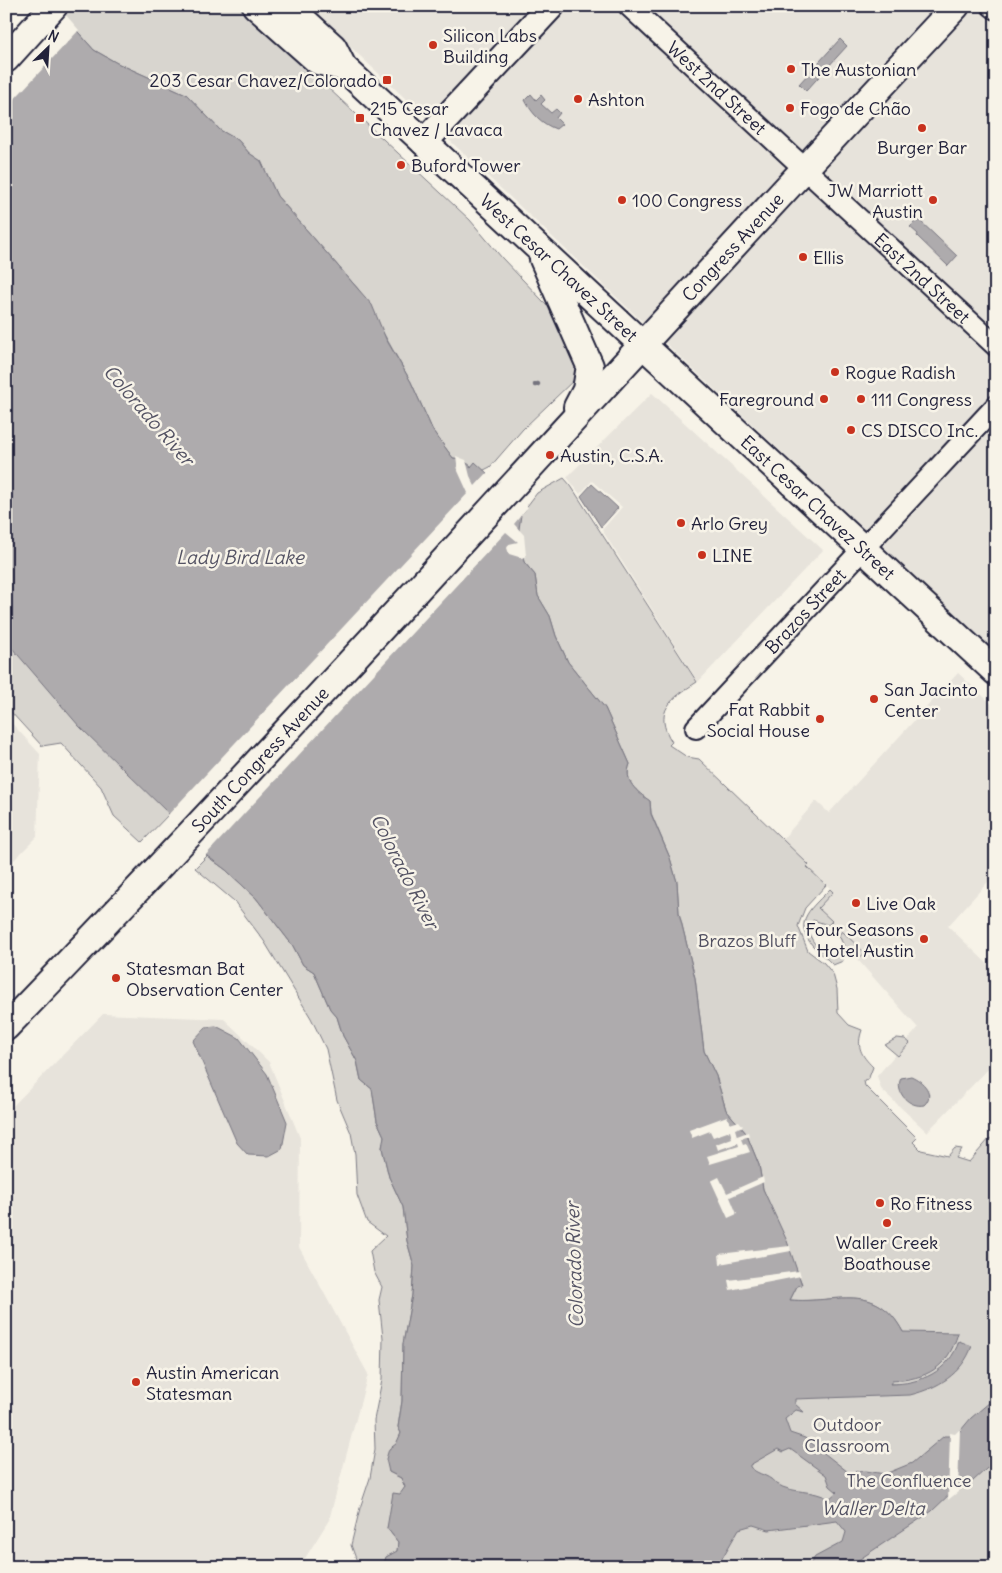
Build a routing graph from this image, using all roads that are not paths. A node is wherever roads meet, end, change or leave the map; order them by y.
1 (256, 6) edge
2 (288, 6) edge
3 (551, 6) edge
4 (629, 6) edge
5 (956, 6) edge
6 (992, 6) edge
7 (55, 7) edge
8 (996, 9) edge
9 (6, 59) edge
10 (344, 67) junction
11 (424, 142) junction
12 (804, 169) junction
13 (539, 249) junction
14 (641, 344) junction
15 (996, 346) edge
16 (996, 406) edge
17 (569, 424) junction
18 (510, 488) joint
19 (862, 549) junction
20 (996, 672) edge
21 (696, 728) dead end
22 (6, 1027) edge

1 - 10 main road
2 - 10 main road, West Cesar Chavez Street
3 - 11 main road
4 - 12 street, West 2nd Street
5 - 12 main road, Congress Avenue
6 - 8 street
7 - 9 main road
10 - 11 main road, West Cesar Chavez Street
11 - 13 main road, West Cesar Chavez Street
12 - 14 main road, Congress Avenue
12 - 15 street, East 2nd Street
13 - 14 main road, West Cesar Chavez Street
13 - 17 main road
14 - 17 main road, Congress Avenue
14 - 19 main road, East Cesar Chavez Street
16 - 19 street, Brazos Street
17 - 18 main road, Congress Avenue
18 - 22 main road, South Congress Avenue
19 - 20 main road, East Cesar Chavez Street
19 - 21 street, Brazos Street

